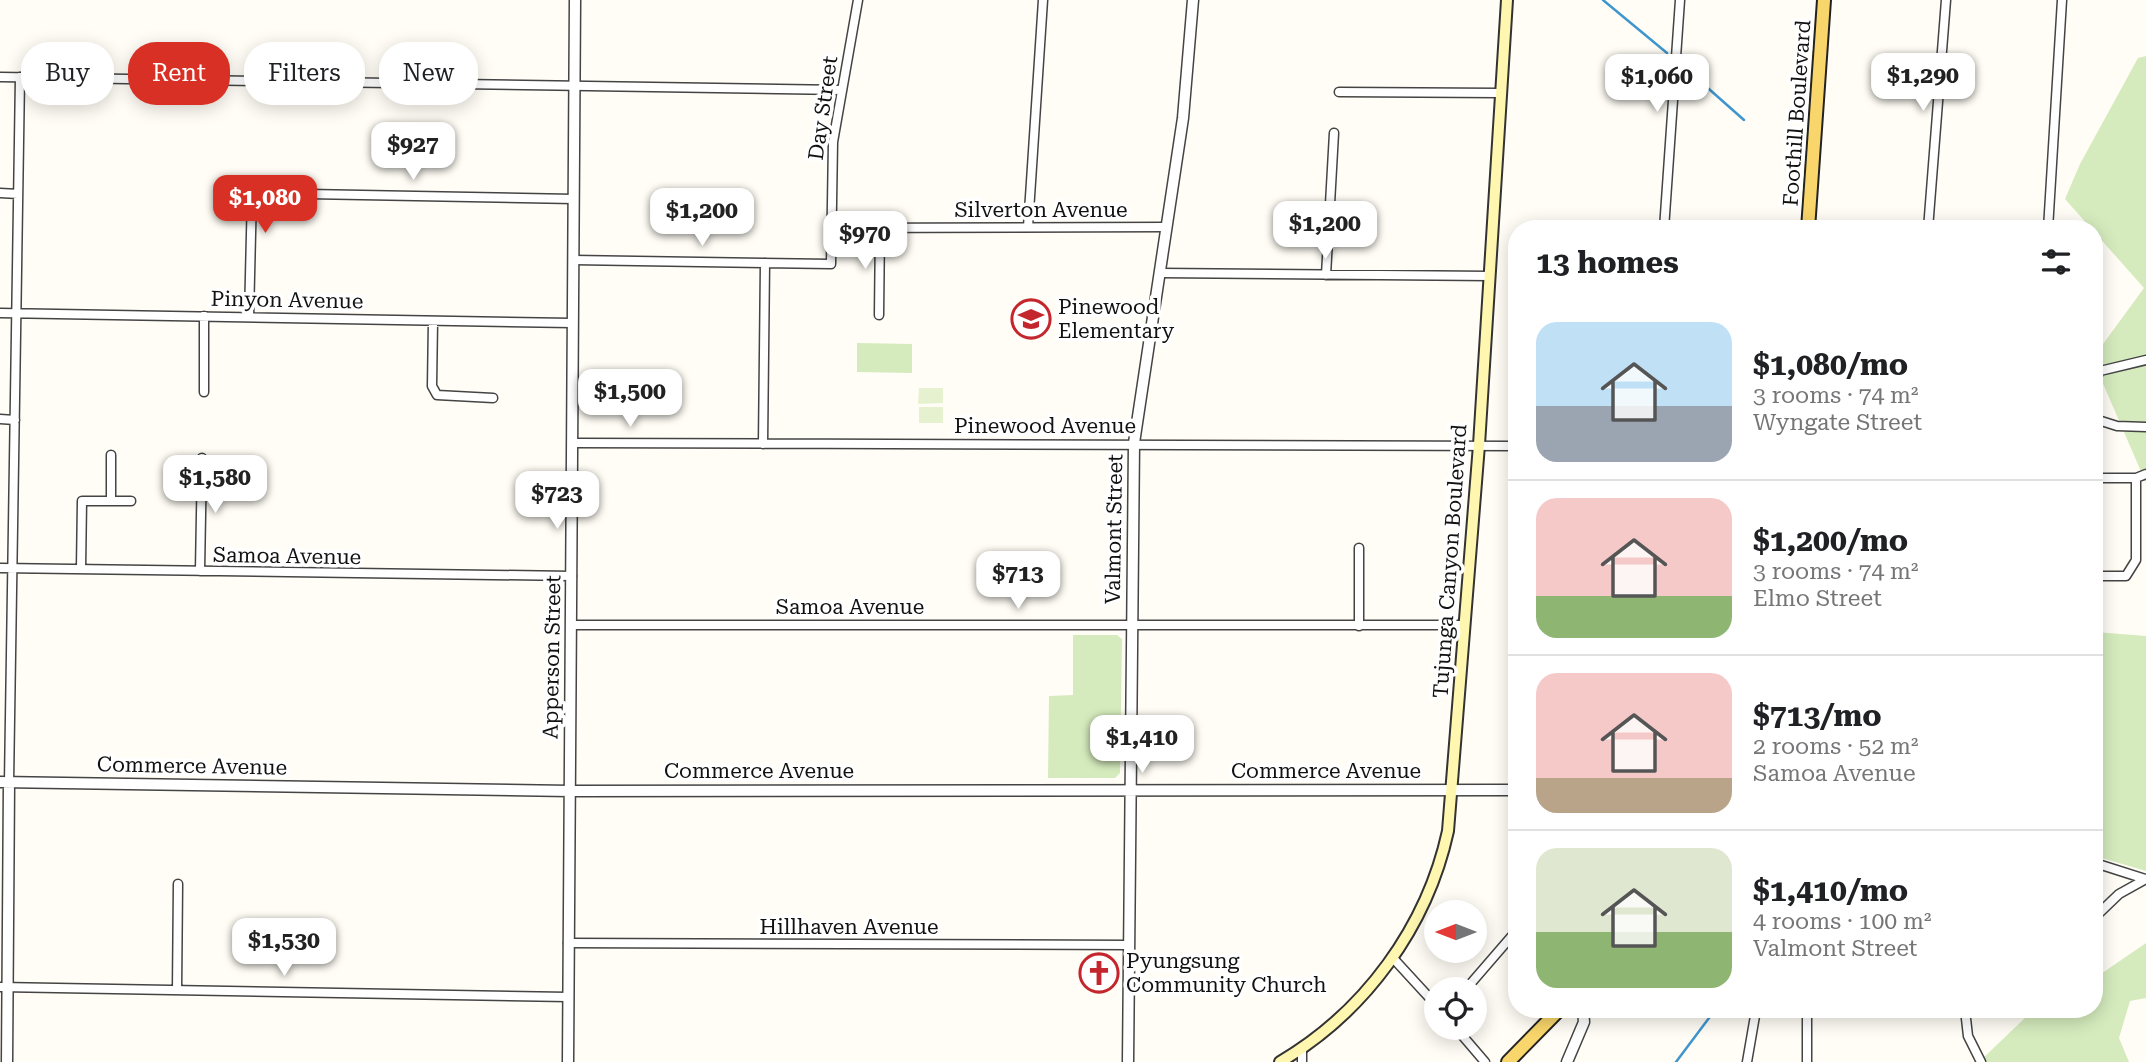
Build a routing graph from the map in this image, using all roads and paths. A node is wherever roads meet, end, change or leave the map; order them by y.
1 (575, 0) edge
2 (858, 0) edge
3 (1043, 0) edge
4 (1193, 0) edge
5 (1507, 0) edge
6 (1680, 0) edge
7 (1824, 0) edge
8 (1946, 0) edge
9 (2062, 0) edge
10 (0, 77) edge
11 (20, 77) junction
12 (576, 86) junction
13 (842, 90) junction
14 (1339, 92) dead end
15 (1500, 93) junction
16 (1334, 134) dead end
17 (0, 193) edge
18 (18, 194) junction
19 (574, 199) junction
20 (1665, 220) edge
21 (1809, 220) edge
22 (1929, 220) edge
23 (2049, 220) edge
24 (1028, 227) junction
25 (1167, 227) junction
26 (831, 228) junction
27 (880, 228) junction
28 (573, 260) junction
29 (765, 263) junction
30 (1160, 273) junction
31 (1326, 275) junction
32 (1490, 276) junction
33 (0, 313) edge
34 (17, 313) junction
35 (879, 315) dead end
36 (204, 316) junction
37 (249, 317) junction
38 (433, 321) junction
39 (572, 323) junction
40 (2146, 360) edge
41 (2103, 371) edge
42 (204, 392) dead end
43 (493, 398) dead end
44 (0, 419) edge
45 (15, 420) junction
46 (2103, 422) edge
47 (2146, 427) edge
48 (573, 443) junction
49 (1134, 443) junction
50 (763, 444) junction
51 (1479, 445) junction
52 (1508, 446) edge
53 (111, 455) dead end
54 (202, 458) dead end
55 (2146, 474) edge
56 (2103, 478) edge
57 (2136, 478) junction
58 (111, 501) junction
59 (131, 501) dead end
60 (1359, 548) dead end
61 (0, 568) edge
62 (12, 568) junction
63 (81, 569) junction
64 (200, 571) junction
65 (572, 576) junction
66 (2103, 576) edge
67 (572, 625) junction
68 (1464, 625) junction
69 (1132, 626) junction
70 (1359, 626) junction
71 (5, 783) edge
72 (1508, 790) edge
73 (570, 791) junction
74 (1130, 791) junction
75 (1452, 791) junction
76 (2103, 866) edge
77 (2145, 879) edge
78 (178, 884) dead end
79 (2103, 909) edge
80 (1508, 940) edge
81 (568, 943) junction
82 (1129, 945) junction
83 (1392, 957) junction
84 (1476, 977) edge
85 (4, 987) edge
86 (177, 990) junction
87 (1424, 992) edge
88 (568, 997) junction
89 (1551, 1018) edge
90 (1584, 1018) edge
91 (1755, 1018) edge
92 (1807, 1018) edge
93 (1966, 1018) edge
94 (1466, 1040) edge
95 (1302, 1049) junction
96 (7, 1062) edge
97 (568, 1062) edge
98 (1128, 1062) edge
99 (1280, 1062) edge
100 (1302, 1062) edge
101 (1485, 1062) edge
102 (1508, 1062) edge
103 (1567, 1062) edge
104 (1747, 1062) edge
105 (1807, 1062) edge
106 (1981, 1062) edge

1 - 12 street, Apperson Street
2 - 13 street, Day Street
3 - 24 street
4 - 25 street, Valmont Street
5 - 15 main road, Tujunga Canyon Boulevard
6 - 20 street
7 - 21 main road, Foothill Boulevard
8 - 22 street
9 - 23 street
10 - 11 street
11 - 12 street
11 - 18 street
12 - 13 street
12 - 19 street, Apperson Street
13 - 26 street, Day Street
14 - 15 street
15 - 32 main road, Tujunga Canyon Boulevard
16 - 31 street
17 - 18 street
18 - 34 street
19 - 28 street, Apperson Street
19 - 37 street
24 - 25 street, Silverton Avenue
24 - 27 street, Silverton Avenue
25 - 30 street, Valmont Street
26 - 27 street, Silverton Avenue
26 - 29 street, Day Street
27 - 35 street
28 - 29 street
28 - 39 street, Apperson Street
29 - 50 street
30 - 31 street
30 - 49 street, Valmont Street
31 - 32 street
32 - 51 main road, Tujunga Canyon Boulevard
33 - 34 street, Pinyon Avenue
34 - 36 street, Pinyon Avenue
34 - 45 street
36 - 37 street, Pinyon Avenue
36 - 42 street
37 - 38 street, Pinyon Avenue
38 - 39 street, Pinyon Avenue
38 - 43 street
39 - 48 street, Apperson Street
40 - 41 street
44 - 45 street
45 - 62 street
46 - 47 street
48 - 50 street, Pinewood Avenue
48 - 65 street, Apperson Street
49 - 50 street, Pinewood Avenue
49 - 51 street, Pinewood Avenue
49 - 69 street, Valmont Street
51 - 52 street, Pinewood Avenue
51 - 68 main road, Tujunga Canyon Boulevard
53 - 58 street
54 - 64 street
55 - 57 street
56 - 57 street
57 - 66 street
58 - 59 street
58 - 63 street
60 - 70 street
61 - 62 street, Samoa Avenue
62 - 63 street, Samoa Avenue
62 - 71 street
63 - 64 street, Samoa Avenue
64 - 65 street, Samoa Avenue
65 - 67 street, Apperson Street
67 - 69 street, Samoa Avenue
67 - 73 street, Apperson Street
68 - 70 street, Samoa Avenue
68 - 75 main road, Tujunga Canyon Boulevard
69 - 70 street, Samoa Avenue
69 - 74 street, Valmont Street
71 - 73 street, Commerce Avenue
71 - 85 street
72 - 75 street, Commerce Avenue
73 - 74 street, Commerce Avenue
73 - 81 street, Apperson Street
74 - 75 street, Commerce Avenue
74 - 82 street, Valmont Street
75 - 83 main road, Tujunga Canyon Boulevard
76 - 77 street
77 - 79 street
78 - 86 street
80 - 84 street
81 - 82 street, Hillhaven Avenue
81 - 88 street, Apperson Street
82 - 98 street, Valmont Street
83 - 87 street
83 - 95 main road, Tujunga Canyon Boulevard
85 - 86 street
85 - 96 street
86 - 88 street
88 - 97 street, Apperson Street
89 - 102 main road
90 - 103 street
91 - 104 street
92 - 105 street
93 - 106 street
94 - 101 street
95 - 99 main road, Tujunga Canyon Boulevard
95 - 100 street

